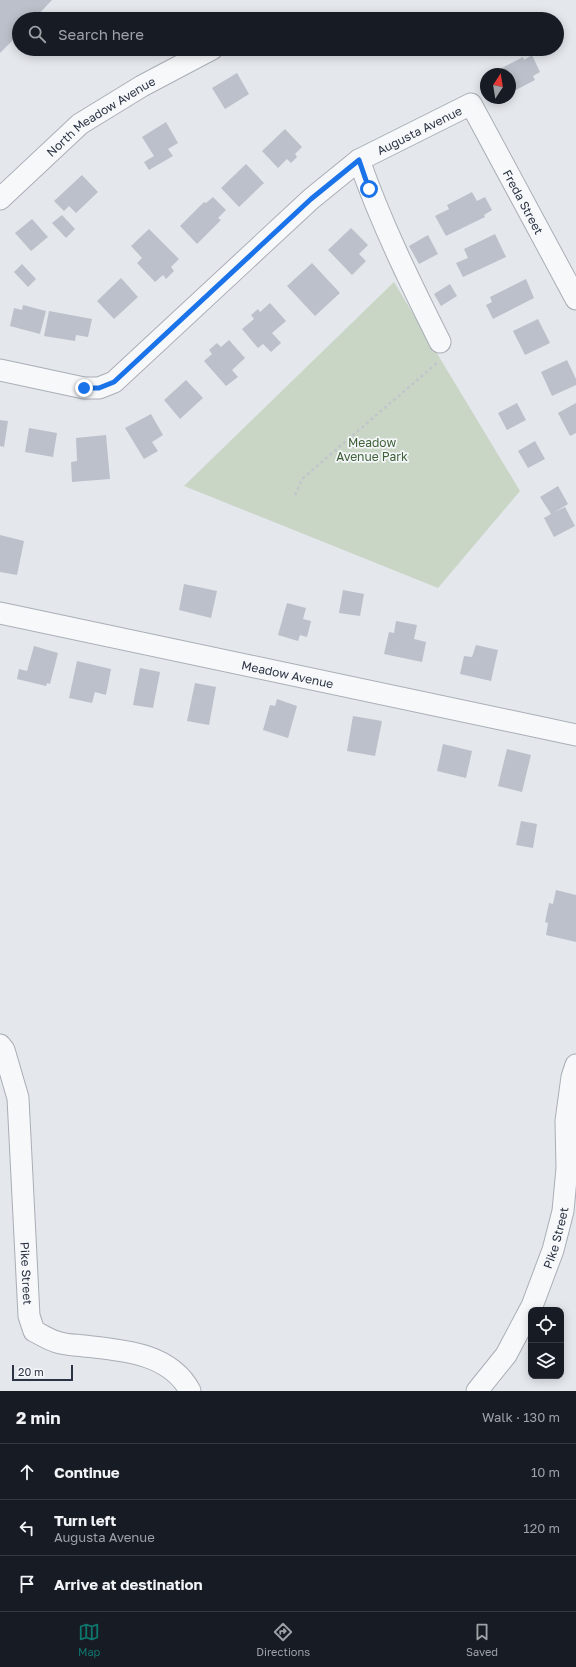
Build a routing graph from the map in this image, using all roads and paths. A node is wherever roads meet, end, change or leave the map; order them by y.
1 (199, 56) edge
2 (471, 104) joint
3 (359, 160) junction
4 (0, 199) edge
5 (576, 299) edge
6 (440, 342) joint
7 (0, 370) edge
8 (295, 495) dead end
9 (0, 613) edge
10 (576, 735) edge
11 (0, 1045) edge
12 (576, 1065) edge
13 (190, 1391) edge
14 (477, 1391) edge

1 - 4 street, North Meadow Avenue
2 - 3 street, Augusta Avenue
2 - 5 street, Freda Street
3 - 6 street
3 - 7 street, Augusta Avenue
6 - 8 path
9 - 10 street, Meadow Avenue
11 - 13 street, Pike Street
12 - 14 street, Pike Street

